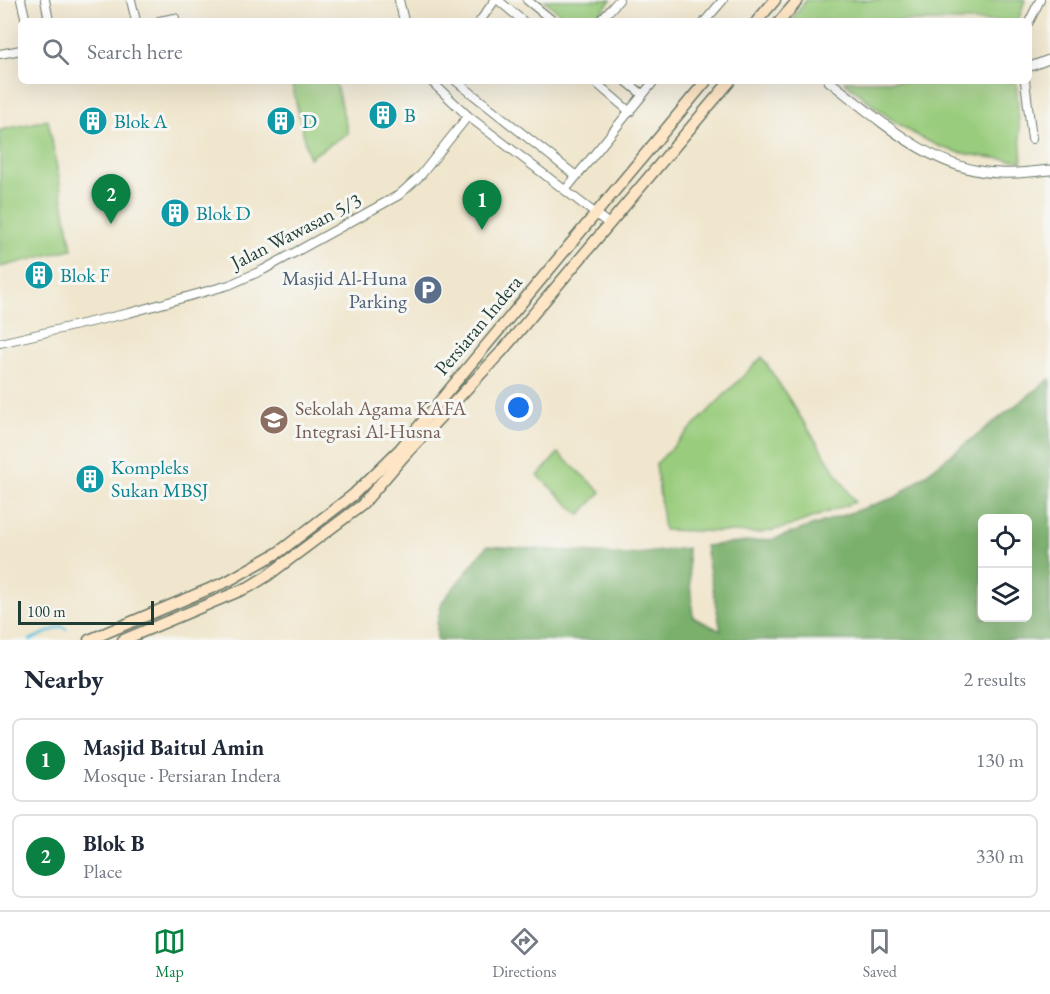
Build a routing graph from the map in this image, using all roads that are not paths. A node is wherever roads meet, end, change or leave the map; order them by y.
1 (21, 0) edge
2 (45, 0) edge
3 (131, 0) edge
4 (399, 0) edge
5 (496, 0) edge
6 (527, 0) edge
7 (619, 0) edge
8 (723, 0) edge
9 (775, 0) edge
10 (798, 0) edge
11 (1040, 0) edge
12 (25, 18) edge
13 (49, 18) edge
14 (135, 18) edge
15 (403, 18) edge
16 (482, 18) edge
17 (519, 18) edge
18 (549, 18) edge
19 (603, 18) edge
20 (708, 18) edge
21 (760, 18) edge
22 (784, 18) edge
23 (1031, 18) edge
24 (18, 51) edge
25 (0, 54) edge
26 (1050, 59) edge
27 (1032, 66) edge
28 (434, 84) edge
29 (460, 84) edge
30 (597, 84) edge
31 (630, 84) edge
32 (651, 84) edge
33 (703, 84) edge
34 (727, 84) edge
35 (833, 84) edge
36 (1025, 84) edge
37 (642, 94) junction
38 (630, 112) junction
39 (468, 116) junction
40 (1032, 139) dead end
41 (1050, 170) edge
42 (576, 176) junction
43 (566, 189) junction
44 (595, 212) junction
45 (609, 224) junction
46 (0, 344) edge
47 (139, 636) edge
48 (99, 638) edge
49 (123, 640) edge

1 - 12 street
2 - 13 street
3 - 14 street
4 - 15 street
5 - 16 street
5 - 17 street
6 - 18 street
7 - 19 street
8 - 20 street
9 - 21 main road
10 - 22 main road
11 - 23 street
24 - 25 street
26 - 27 street
28 - 39 street
29 - 42 street
30 - 38 street
31 - 37 street
32 - 37 street
33 - 44 main road, Persiaran Indera
34 - 45 main road, Persiaran Indera
35 - 41 street
36 - 40 street
37 - 38 street
38 - 42 street
39 - 43 street
39 - 46 street, Jalan Wawasan 5/3
42 - 43 street
43 - 44 street
44 - 45 street
44 - 48 main road, Persiaran Indera
45 - 47 main road, Persiaran Indera
47 - 49 main road, Persiaran Indera

